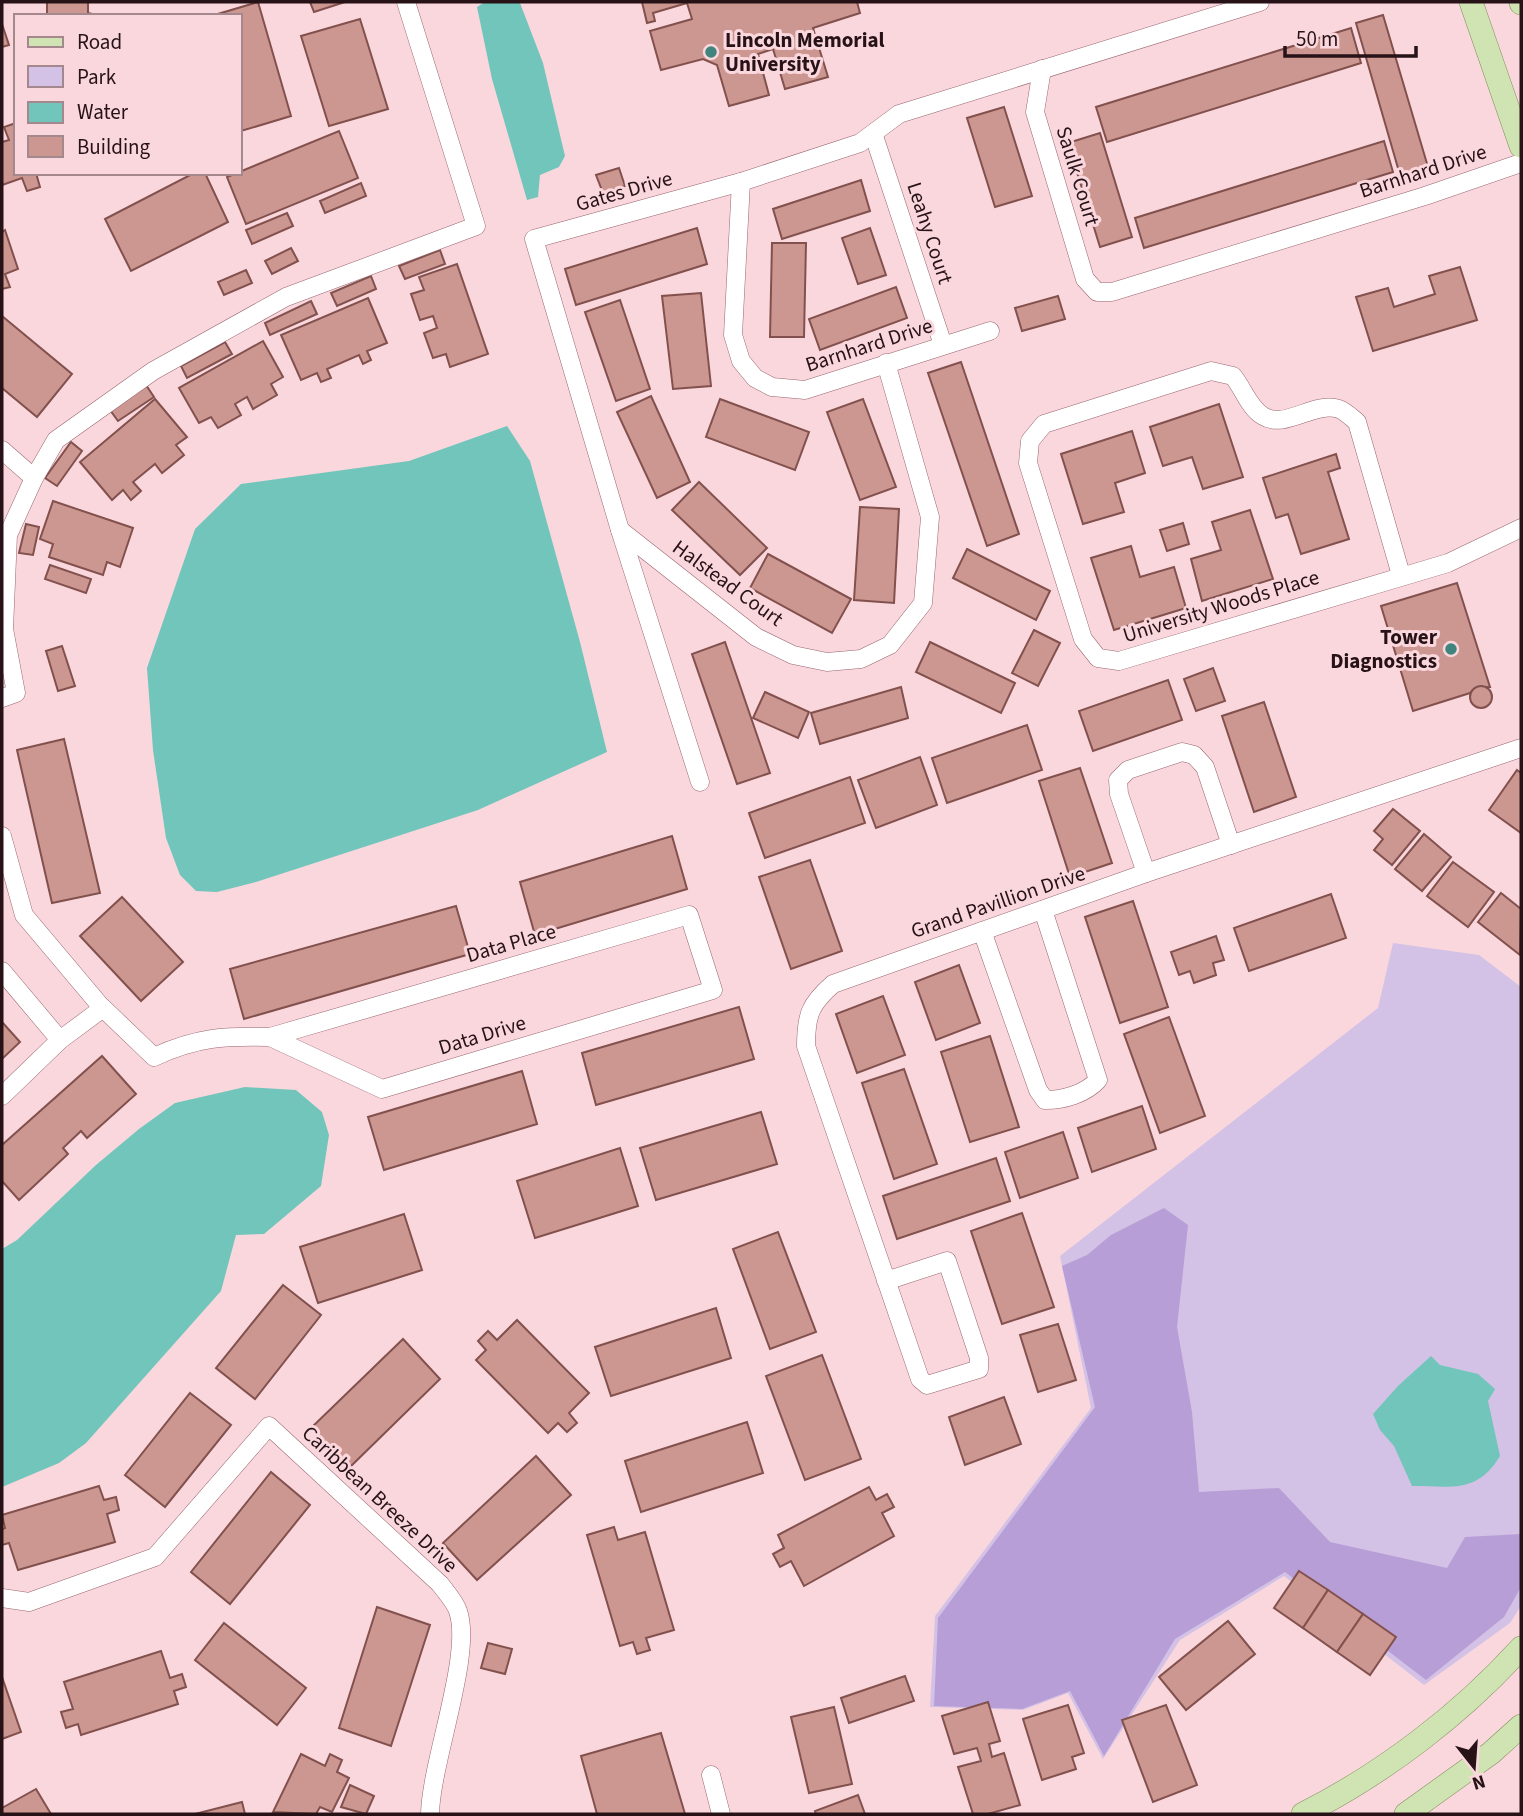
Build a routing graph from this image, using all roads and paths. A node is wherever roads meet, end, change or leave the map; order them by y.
1 (406, 2) edge
2 (1260, 2) edge
3 (1471, 2) edge
4 (1042, 69) junction
5 (873, 136) junction
6 (1521, 146) edge
7 (1521, 163) edge
8 (741, 181) junction
9 (1097, 292) joint
10 (990, 331) dead end
11 (943, 345) junction
12 (886, 363) junction
13 (2, 450) edge
14 (34, 478) junction
15 (1521, 528) edge
16 (620, 530) junction
17 (1401, 575) junction
18 (2, 698) edge
19 (1521, 734) edge
20 (1521, 748) edge
21 (1481, 761) junction
22 (700, 782) dead end
23 (2, 836) edge
24 (1231, 845) junction
25 (1146, 873) junction
26 (1043, 910) junction
27 (982, 931) junction
28 (2, 971) edge
29 (713, 990) joint
30 (104, 1010) junction
31 (270, 1037) junction
32 (60, 1040) junction
33 (2, 1096) edge
34 (886, 1280) junction
35 (2, 1598) edge
36 (1521, 1648) edge
37 (1521, 1726) edge
38 (711, 1776) dead end
39 (430, 1814) edge
40 (721, 1814) edge
41 (1303, 1814) edge
42 (1406, 1814) edge

1 - 14 street
2 - 4 street, Gates Drive
3 - 6 main road
4 - 5 street, Gates Drive
4 - 9 street, Saulk Court
5 - 8 street, Gates Drive
5 - 11 street, Leahy Court
7 - 9 street, Barnhard Drive
8 - 12 street, Barnhard Drive
8 - 16 street, Gates Drive
10 - 11 street, Barnhard Drive
11 - 12 street, Barnhard Drive
12 - 16 street, Halstead Court
13 - 14 street
14 - 18 street
15 - 17 street, University Woods Place
16 - 22 street, Gates Drive
17 - 17 street, University Woods Place
19 - 21 street, Grand Pavillion Drive
20 - 21 street, Grand Pavillion Drive
21 - 24 street, Grand Pavillion Drive
23 - 30 street
24 - 25 street, Grand Pavillion Drive
24 - 25 street
25 - 26 street, Grand Pavillion Drive
26 - 27 street, Grand Pavillion Drive
26 - 27 street
27 - 34 street, Grand Pavillion Drive
28 - 32 street
29 - 31 street, Data Drive
29 - 31 street, Data Place
30 - 31 street
30 - 32 street
32 - 33 street
34 - 34 street, Grand Pavillion Drive
35 - 39 street, Caribbean Breeze Drive
36 - 41 main road
37 - 42 main road
38 - 40 street

